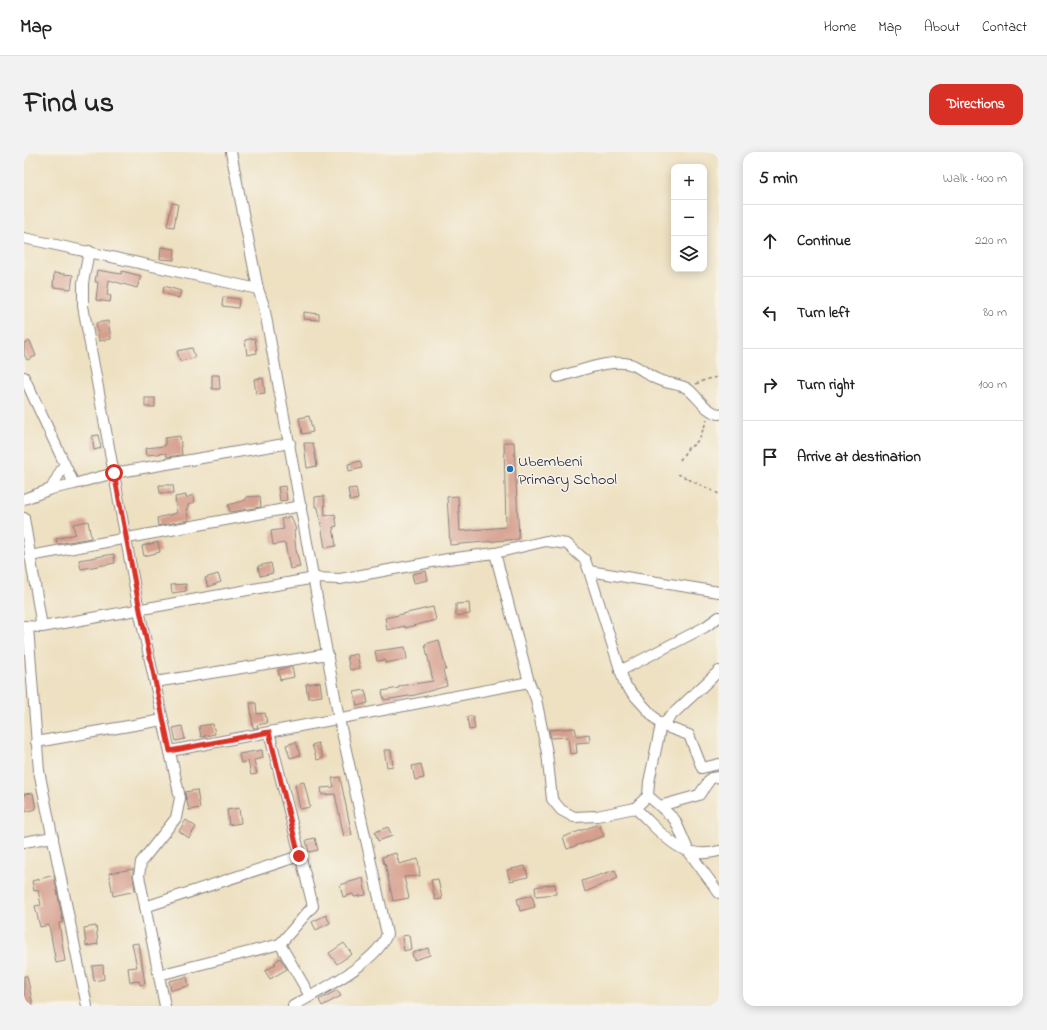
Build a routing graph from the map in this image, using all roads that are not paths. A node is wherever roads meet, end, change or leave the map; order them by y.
1 (231, 152) edge
2 (24, 238) edge
3 (89, 251) junction
4 (258, 289) junction
5 (24, 377) edge
6 (558, 377) dead end
7 (715, 412) edge
8 (290, 443) junction
9 (64, 465) junction
10 (114, 473) junction
11 (74, 484) junction
12 (51, 489) junction
13 (24, 499) edge
14 (301, 506) junction
15 (24, 518) edge
16 (126, 540) junction
17 (495, 553) junction
18 (30, 556) junction
19 (589, 571) junction
20 (315, 578) junction
21 (719, 592) edge
22 (140, 610) junction
23 (719, 617) edge
24 (26, 626) edge
25 (42, 626) junction
26 (328, 654) junction
27 (620, 671) junction
28 (719, 671) edge
29 (155, 682) junction
30 (529, 682) junction
31 (339, 719) junction
32 (163, 720) junction
33 (661, 725) junction
34 (269, 732) junction
35 (36, 742) junction
36 (170, 751) junction
37 (719, 764) edge
38 (719, 777) edge
39 (648, 796) junction
40 (660, 806) junction
41 (635, 808) junction
42 (52, 837) junction
43 (24, 842) edge
44 (719, 851) edge
45 (690, 852) junction
46 (299, 856) junction
47 (719, 893) edge
48 (145, 907) junction
49 (280, 944) junction
50 (159, 975) junction
51 (310, 996) junction
52 (87, 1006) edge
53 (165, 1006) edge
54 (293, 1006) edge

1 - 4 street
2 - 3 street
3 - 4 street
3 - 10 street
4 - 8 street
5 - 9 street
6 - 7 street
8 - 10 street
8 - 14 street
9 - 11 street
9 - 12 street
10 - 11 street
10 - 16 street
11 - 12 street
12 - 13 street
14 - 16 street
14 - 20 street
15 - 18 street
16 - 18 street
16 - 22 street
17 - 19 street
17 - 20 street
17 - 30 street
18 - 25 street
19 - 21 street
19 - 27 street
20 - 22 street
20 - 26 street
22 - 25 street
22 - 29 street
23 - 27 street
24 - 25 street
24 - 35 street
26 - 29 street
26 - 31 street
27 - 33 street
28 - 33 street
29 - 32 street
30 - 31 street
30 - 41 street
31 - 34 street
31 - 51 street
32 - 35 street
32 - 36 street
33 - 37 street
33 - 39 street
34 - 36 street
34 - 46 street
35 - 42 street
36 - 48 street
38 - 40 street
39 - 40 street
39 - 41 street
40 - 45 street
41 - 45 street
42 - 43 street
42 - 52 street
44 - 45 street
45 - 47 street
46 - 48 street
46 - 49 street
48 - 50 street
49 - 50 street
49 - 51 street
50 - 53 street
51 - 54 street

